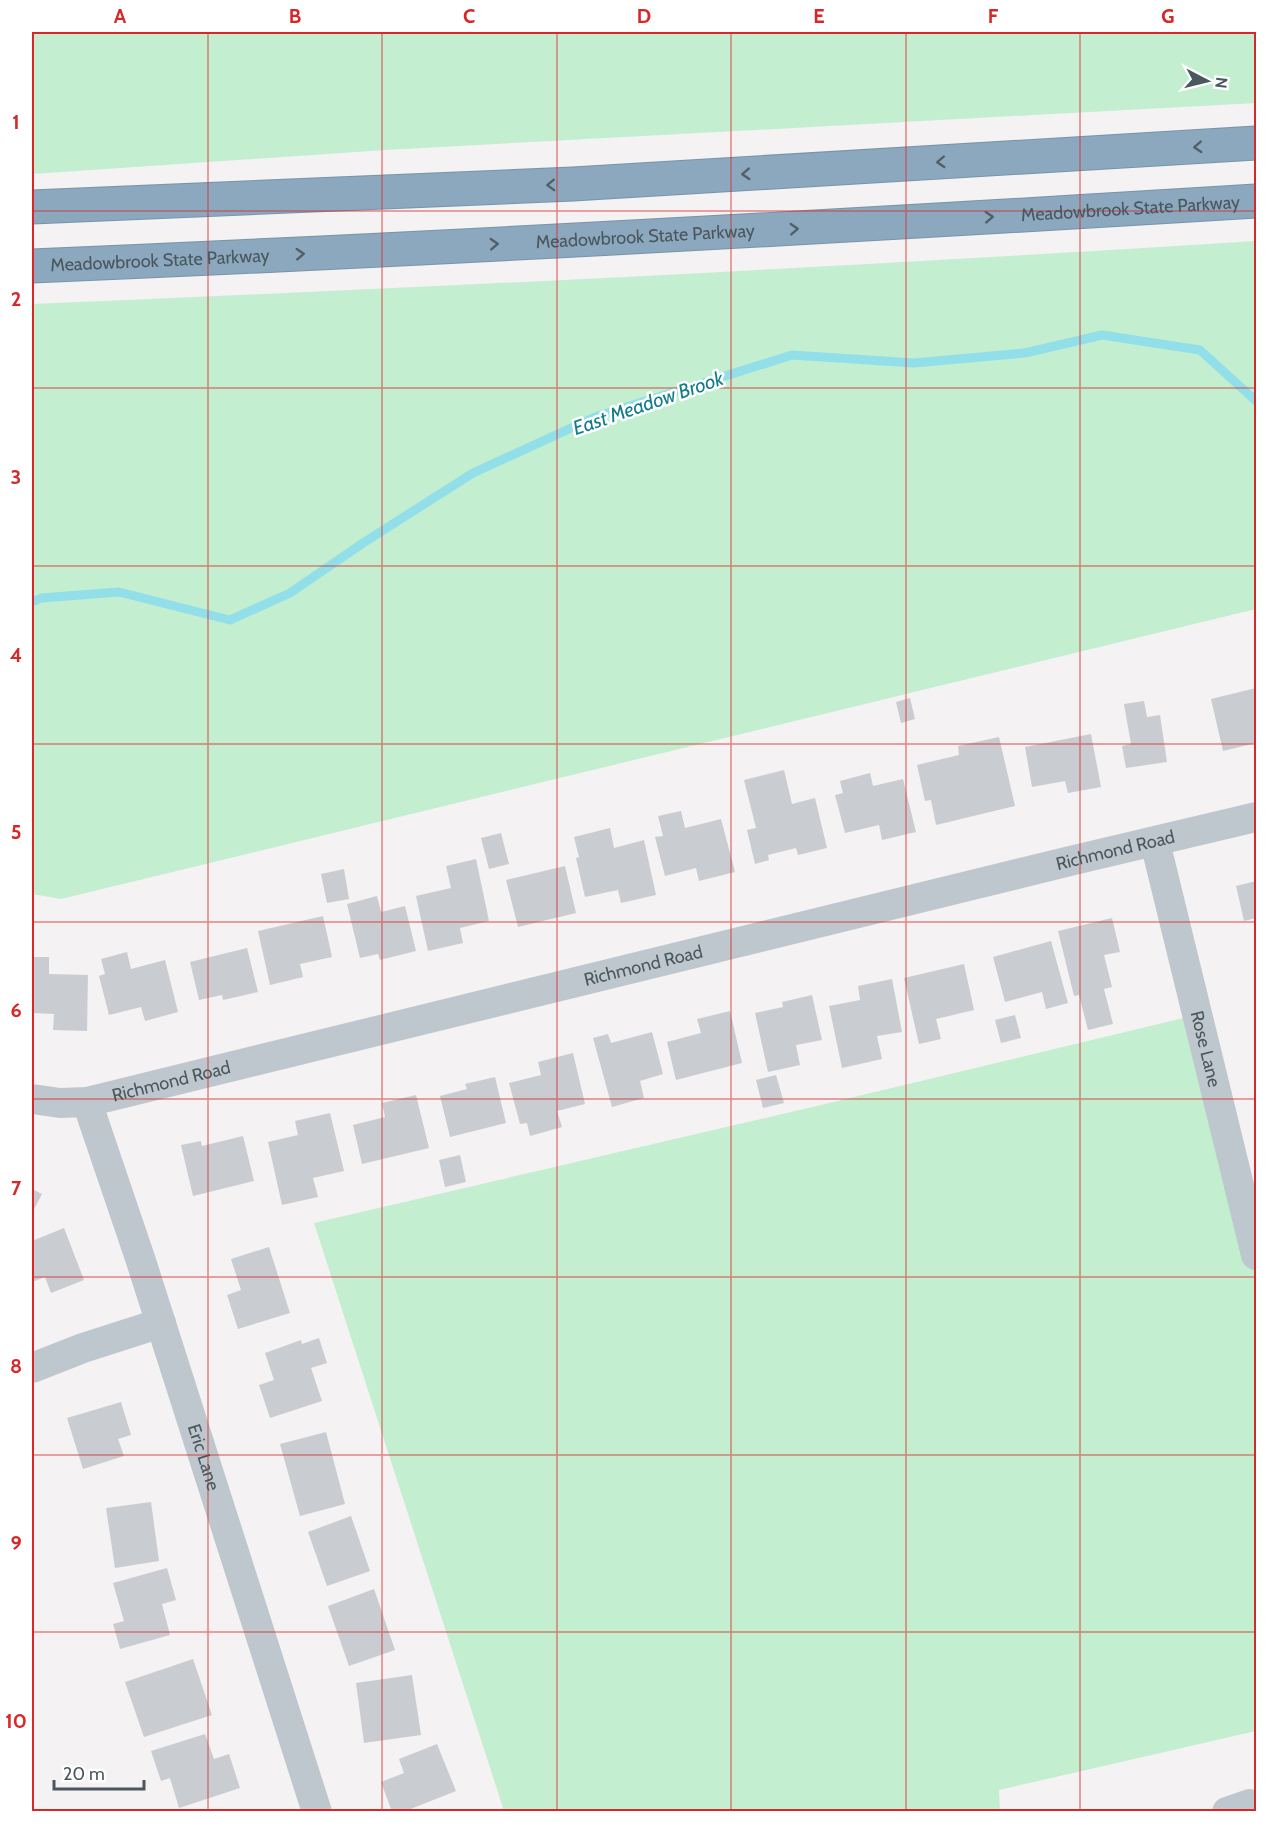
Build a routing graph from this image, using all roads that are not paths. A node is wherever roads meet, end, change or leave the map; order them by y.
1 (1257, 143) edge
2 (1257, 201) edge
3 (32, 207) edge
4 (32, 266) edge
5 (1257, 817) edge
6 (1155, 842) junction
7 (32, 1099) edge
8 (87, 1102) junction
9 (1247, 1170) edge
10 (1257, 1255) edge
11 (161, 1323) junction
12 (32, 1368) edge
13 (317, 1812) edge
14 (1227, 1812) edge
15 (1252, 1812) edge

1 -> 3 highway
4 -> 2 highway, Meadowbrook State Parkway
5 - 6 street, Richmond Road
6 - 8 street, Richmond Road
6 - 9 street, Rose Lane
7 - 8 street, Richmond Road
8 - 11 street, Eric Lane
9 - 10 street, Rose Lane
11 - 12 street
11 - 13 street, Eric Lane
14 - 15 street

